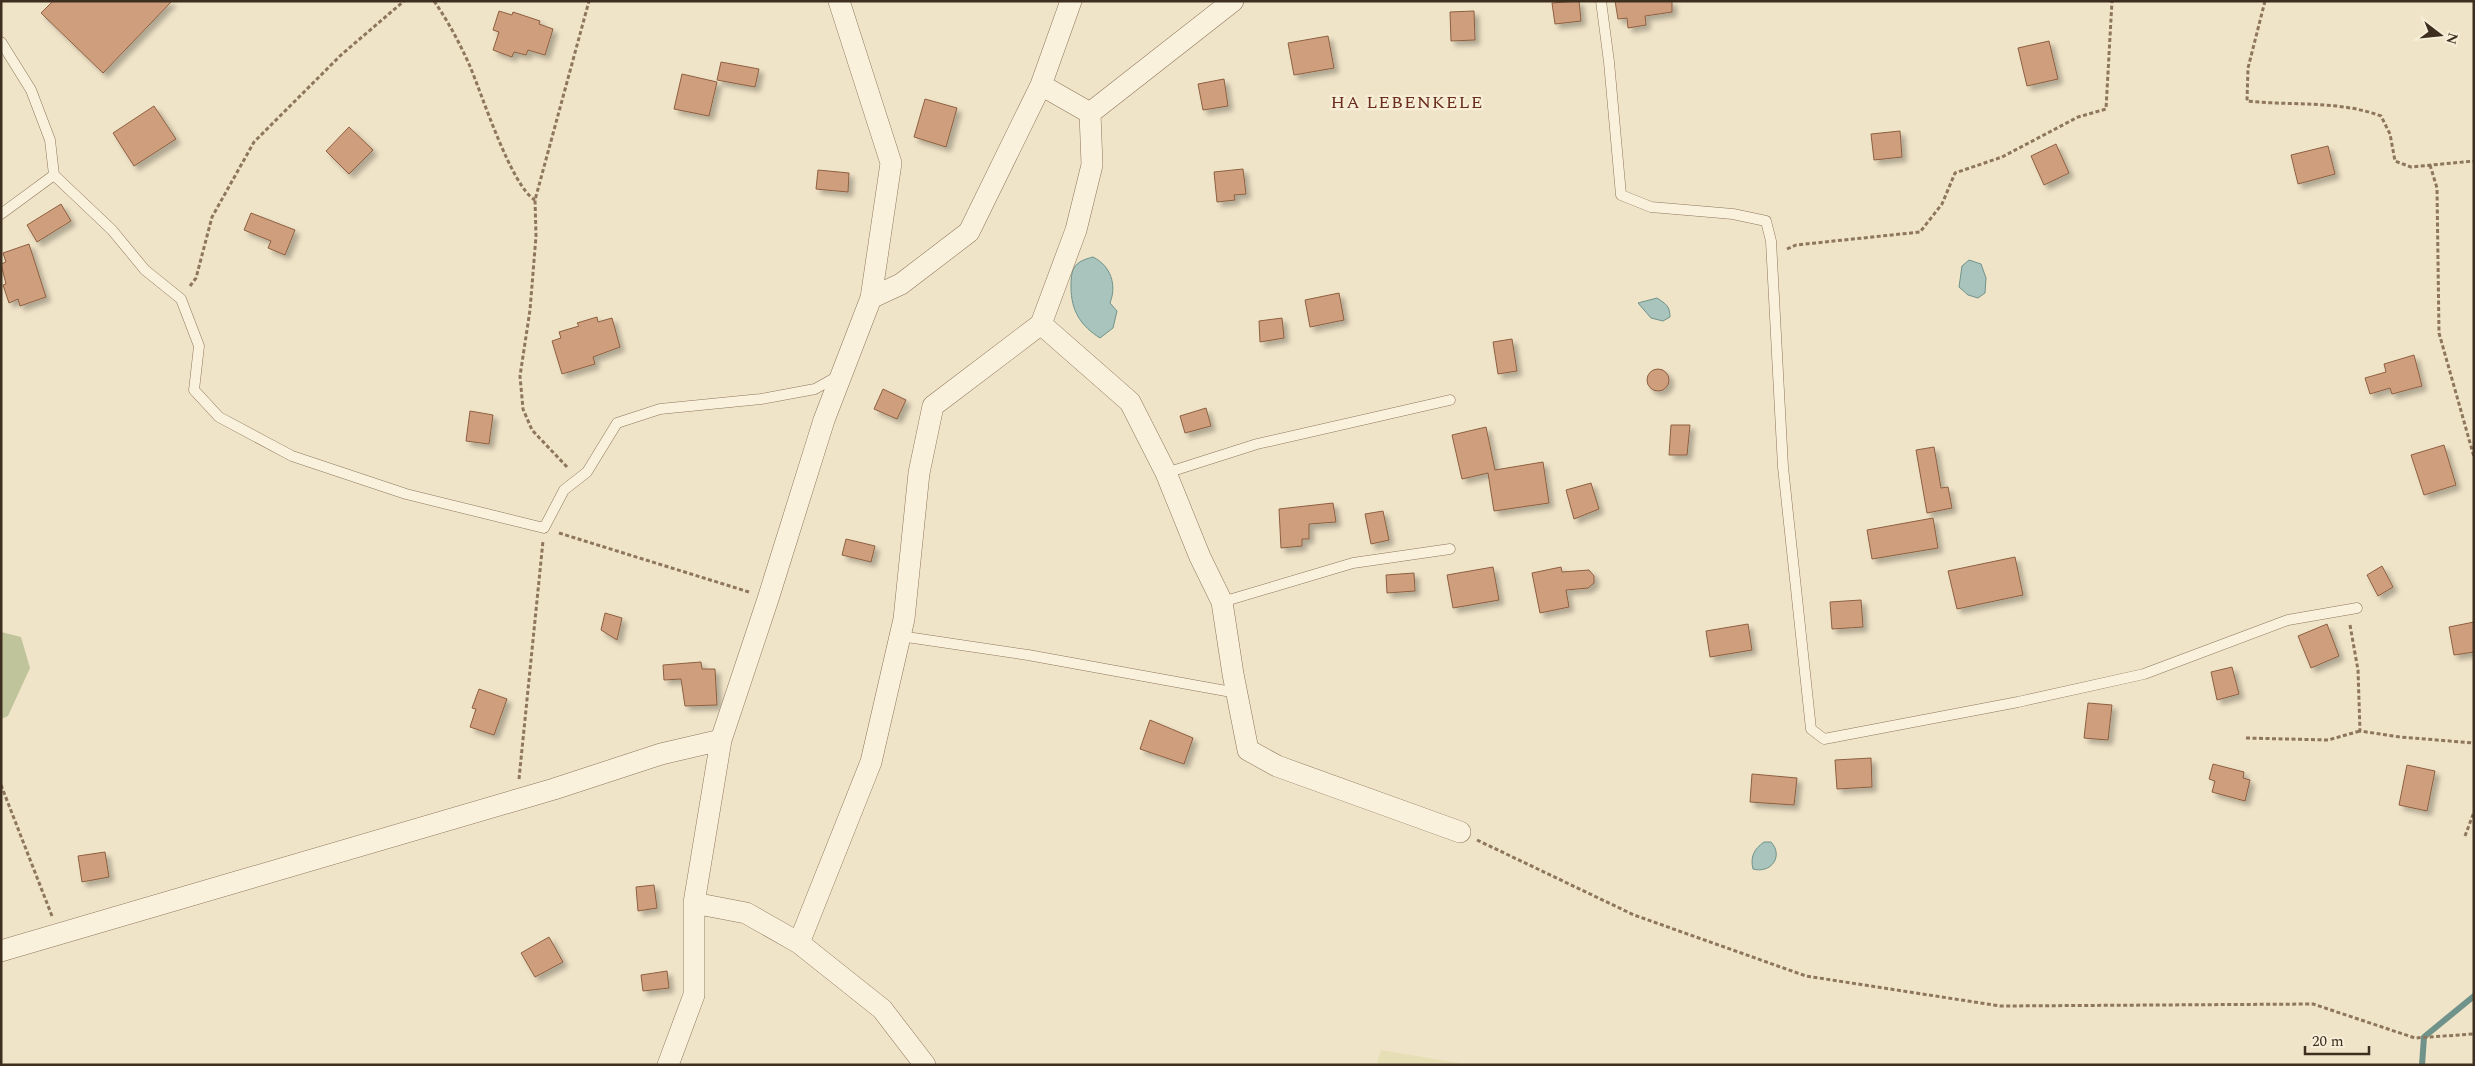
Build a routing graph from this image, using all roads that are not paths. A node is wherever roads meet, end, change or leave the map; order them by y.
1 (839, 1) edge
2 (1071, 1) edge
3 (1233, 1) edge
4 (1601, 1) edge
5 (1, 42) edge
6 (1041, 85) junction
7 (1090, 113) junction
8 (54, 175) junction
9 (1, 214) edge
10 (871, 298) junction
11 (1041, 324) junction
12 (842, 374) junction
13 (1450, 400) dead end
14 (1166, 473) junction
15 (1450, 549) dead end
16 (1222, 602) junction
17 (2352, 609) road end
18 (900, 636) junction
19 (1237, 694) junction
20 (721, 740) junction
21 (1460, 832) road end
22 (694, 903) junction
23 (798, 944) junction
24 (1, 951) edge
25 (668, 1065) edge
26 (925, 1065) edge

1 - 10 street
2 - 6 street
3 - 7 street
4 - 17 lane
5 - 8 lane
6 - 7 street
6 - 10 street
7 - 11 street
8 - 9 lane
8 - 12 lane
10 - 12 street
11 - 14 street
11 - 18 street
12 - 20 street
13 - 14 lane
14 - 16 street
15 - 16 lane
16 - 19 street
18 - 19 lane
18 - 23 street
19 - 21 street
20 - 22 street
20 - 24 street
22 - 23 street
22 - 25 street
23 - 26 street

